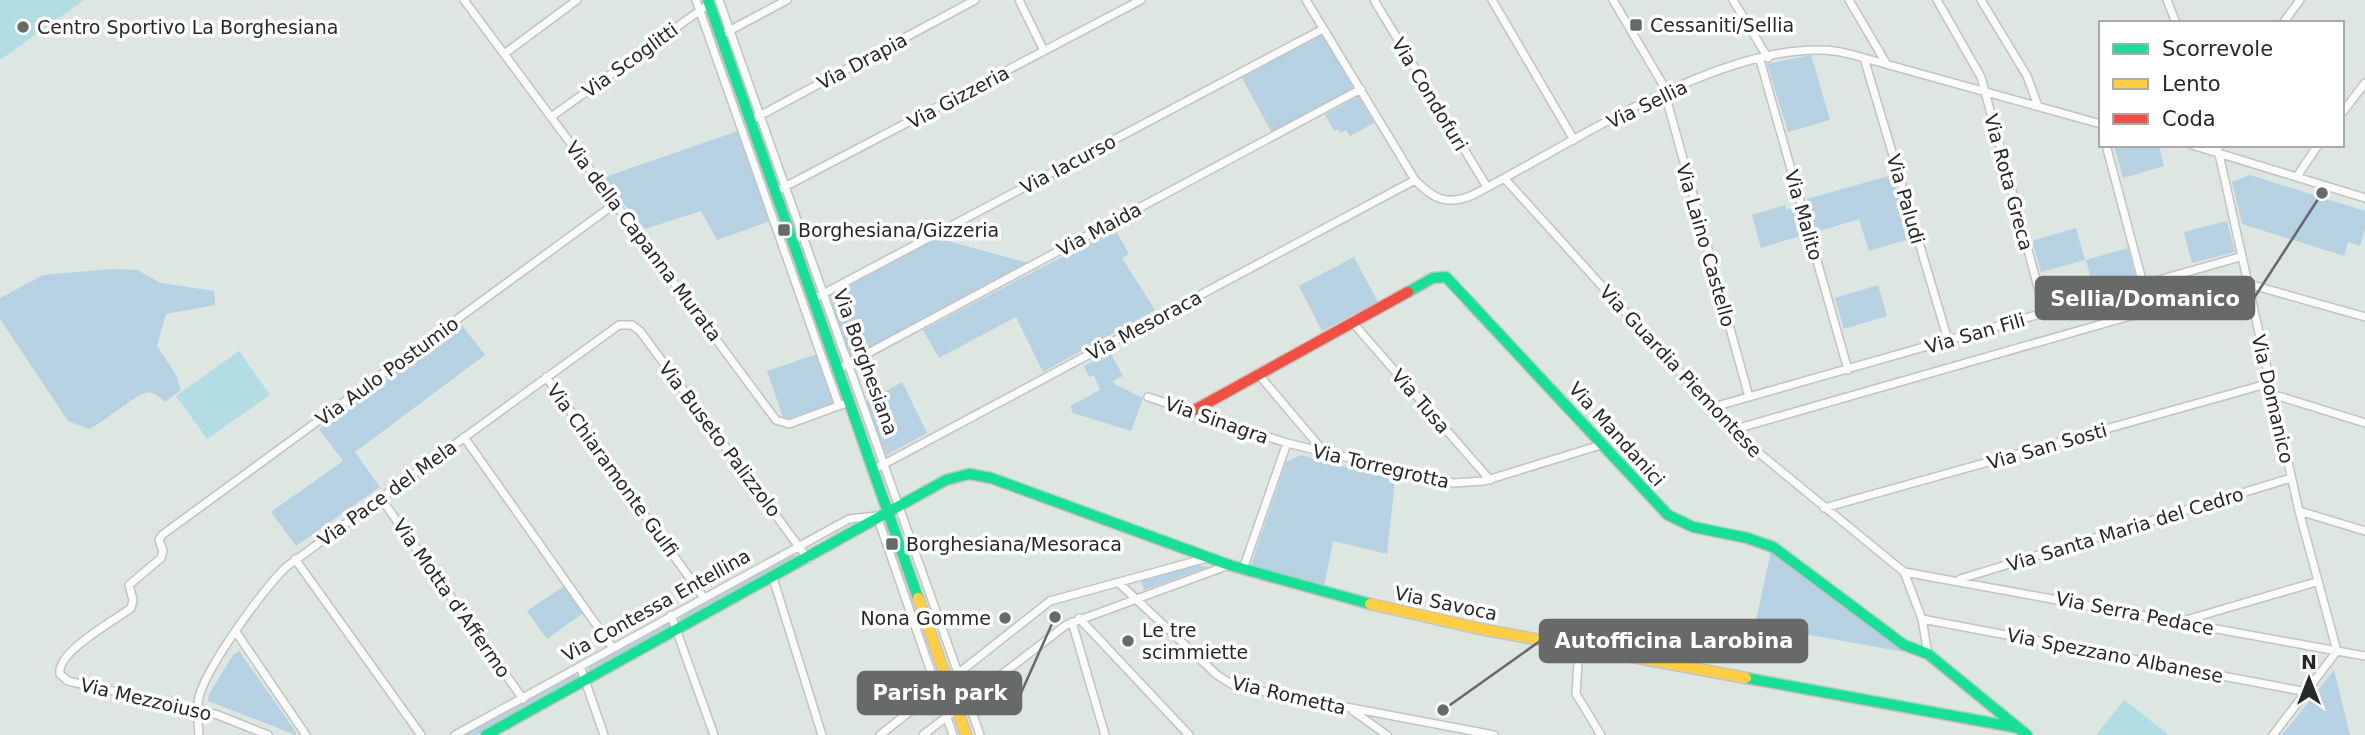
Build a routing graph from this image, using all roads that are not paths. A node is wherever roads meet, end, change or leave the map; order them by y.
1 (464, 0) edge
2 (577, 0) edge
3 (696, 0) edge
4 (787, 0) edge
5 (975, 0) edge
6 (1019, 0) edge
7 (1141, 0) edge
8 (1306, 0) edge
9 (1374, 0) edge
10 (1492, 0) edge
11 (1613, 0) edge
12 (1733, 0) edge
13 (1849, 0) edge
14 (1937, 0) edge
15 (1981, 0) edge
16 (2168, 0) edge
17 (2300, 0) edge
18 (712, 1) edge
19 (700, 10) junction
20 (2175, 21) edge
21 (2284, 21) edge
22 (1323, 29) junction
23 (725, 33) junction
24 (1045, 51) junction
25 (504, 54) junction
26 (1864, 58) junction
27 (1764, 59) junction
28 (1887, 64) junction
29 (2365, 83) edge
30 (1361, 89) junction
31 (1984, 91) junction
32 (1664, 93) junction
33 (2038, 106) junction
34 (2344, 110) edge
35 (761, 115) junction
36 (551, 117) junction
37 (750, 121) junction
38 (2099, 123) edge
39 (1574, 140) junction
40 (2107, 147) edge
41 (2317, 147) edge
42 (2217, 148) edge
43 (2298, 175) junction
44 (1504, 178) junction
45 (1415, 180) junction
46 (786, 187) junction
47 (1487, 187) junction
48 (775, 192) junction
49 (2365, 198) edge
50 (616, 203) junction
51 (2239, 257) junction
52 (2143, 284) junction
53 (2245, 284) junction
54 (823, 294) junction
55 (813, 299) junction
56 (2045, 313) junction
57 (2365, 317) edge
58 (1353, 323) junction
59 (628, 324) joint
60 (1948, 340) junction
61 (848, 364) junction
62 (838, 370) junction
63 (1848, 370) junction
64 (1259, 375) junction
65 (546, 377) junction
66 (2270, 383) junction
67 (2272, 394) junction
68 (1148, 397) dead end
69 (1749, 397) junction
70 (844, 404) junction
71 (1710, 408) junction
72 (1191, 412) junction
73 (2365, 423) edge
74 (1732, 430) junction
75 (464, 437) junction
76 (1287, 443) junction
77 (1604, 444) junction
78 (1326, 454) junction
79 (883, 464) junction
80 (873, 470) junction
81 (2291, 478) junction
82 (1490, 480) junction
83 (380, 496) junction
84 (898, 506) junction
85 (1824, 508) junction
86 (888, 511) junction
87 (2299, 511) junction
88 (877, 516) junction
89 (2365, 531) edge
90 (799, 546) junction
91 (1207, 558) junction
92 (295, 559) junction
93 (808, 559) junction
94 (1230, 565) junction
95 (1243, 569) junction
96 (1904, 572) junction
97 (773, 579) junction
98 (1958, 580) junction
99 (2316, 582) junction
100 (1120, 584) junction
101 (704, 598) junction
102 (1136, 600) junction
103 (671, 615) junction
104 (1922, 619) junction
105 (1076, 620) junction
106 (2182, 621) junction
107 (677, 631) junction
108 (236, 632) junction
109 (612, 647) junction
110 (1579, 647) junction
111 (2337, 652) junction
112 (1928, 654) junction
113 (2365, 656) edge
114 (580, 666) junction
115 (957, 673) junction
116 (63, 678) joint
117 (585, 681) junction
118 (946, 681) junction
119 (936, 690) junction
120 (2307, 692) junction
121 (523, 699) junction
122 (967, 699) junction
123 (956, 708) junction
124 (1349, 708) junction
125 (197, 710) junction
126 (946, 716) junction
127 (1467, 732) edge
128 (2023, 732) edge
129 (492, 734) edge
130 (199, 735) edge
131 (268, 735) edge
132 (306, 735) edge
133 (421, 735) edge
134 (455, 735) edge
135 (604, 735) edge
136 (714, 735) edge
137 (822, 735) edge
138 (880, 735) edge
139 (923, 735) edge
140 (953, 735) edge
141 (966, 735) edge
142 (980, 735) edge
143 (1105, 735) edge
144 (1189, 735) edge
145 (1387, 735) edge
146 (1494, 735) edge
147 (1601, 735) edge
148 (2273, 735) edge

1 - 25 street, Via della Capanna Murata
2 - 25 street
3 - 19 street, Via Borghesiana
4 - 23 street
5 - 35 street, Via Drapia
6 - 24 street
7 - 24 street, Via Gizzeria
8 - 22 street, Via Sellia
9 - 47 street, Via Condofuri
10 - 39 street
11 - 32 street, Via Laino Castello
12 - 27 street, Via Malito
13 - 28 street
14 - 31 street, Via Rota Greca
15 - 33 street
16 - 20 street
17 - 21 street
18 - 19 street, Via Scoglitti
18 - 23 street, Via Borghesiana
19 - 36 street, Via Scoglitti
19 - 70 street, Via Borghesiana
22 - 30 street, Via Sellia
22 - 54 street, Via Iacurso
23 - 35 street, Via Borghesiana
23 - 37 street, Via Borghesiana
24 - 46 street, Via Gizzeria
25 - 36 street, Via della Capanna Murata
26 - 27 street, Via Sellia
26 - 28 street, Via Sellia
26 - 60 street, Via Paludi
27 - 32 street, Via Sellia
27 - 63 street, Via Malito
28 - 31 street, Via Sellia
29 - 34 street
30 - 45 street, Via Sellia
30 - 61 street, Via Maida
31 - 33 street, Via Sellia
31 - 56 street, Via Rota Greca
32 - 39 street, Via Sellia
32 - 69 street, Via Laino Castello
33 - 38 street, Via Sellia
35 - 37 street, Via Drapia
35 - 46 street, Via Borghesiana
36 - 50 street, Via della Capanna Murata
37 - 48 street, Via Borghesiana
39 - 44 street, Via Sellia
40 - 52 street
41 - 43 street
42 - 43 street
42 - 51 street, Via Domanico
43 - 49 street
44 - 47 street, Via Sellia
44 - 71 street, Via Guardia Piemontese
45 - 47 street, Via Sellia
45 - 79 street, Via Mesoraca
46 - 48 street, Via Gizzeria
46 - 54 street, Via Borghesiana
48 - 55 street, Via Borghesiana
50 - 70 street, Via della Capanna Murata
50 - 116 street, Via Aulo Postumio
51 - 52 street, Via San Fili
51 - 53 street, Via Domanico
52 - 56 street, Via San Fili
53 - 57 street
53 - 66 street, Via Domanico
53 - 74 street, Via San Fili
54 - 55 street, Via Iacurso
54 - 61 street, Via Borghesiana
55 - 62 street, Via Borghesiana
56 - 60 street, Via San Fili
58 - 64 street, Via Mandanici
58 - 77 street, Via Mandanici
58 - 82 street, Via Tusa
59 - 65 street, Via Pace del Mela
59 - 90 street, Via Buseto Palizzolo
60 - 63 street, Via San Fili
61 - 62 street, Via Maida
61 - 79 street, Via Borghesiana
62 - 70 street, Via Borghesiana
63 - 69 street, Via San Fili
64 - 72 street, Via Mandanici
64 - 78 street
65 - 75 street, Via Pace del Mela
65 - 101 street, Via Chiaramonte Gulfi
66 - 67 street, Via Domanico
66 - 85 street, Via San Sosti
67 - 73 street
67 - 81 street, Via Domanico
68 - 72 street, Via Sinagra
69 - 71 street, Via San Fili
70 - 80 street, Via Borghesiana
71 - 74 street, Via Guardia Piemontese
72 - 76 street, Via Sinagra
74 - 85 street, Via Guardia Piemontese
75 - 83 street, Via Pace del Mela
75 - 109 street
76 - 78 street, Via Torregrotta
76 - 95 street, Via Torregrotta
77 - 82 street, Via Torregrotta
77 - 112 street, Via Mandanici
78 - 82 street, Via Torregrotta
79 - 80 street, Via Mesoraca
79 - 84 street, Via Borghesiana
80 - 86 street, Via Borghesiana
81 - 87 street, Via Domanico
81 - 98 street, Via Santa Maria del Cedro
83 - 92 street, Via Pace del Mela
83 - 121 street, Via Motta d'Affermo
84 - 86 street, Via Savoca
84 - 91 street, Via Savoca
84 - 115 street, Via Borghesiana
85 - 96 street, Via Guardia Piemontese
86 - 88 street, Via Contessa Entellina
86 - 118 street, Via Borghesiana
87 - 89 street
87 - 99 street, Via Domanico
88 - 90 street, Via Contessa Entellina
88 - 93 street, Via Contessa Entellina
88 - 119 street
90 - 93 street, Via Buseto Palizzolo
90 - 101 street, Via Contessa Entellina
91 - 94 street, Via Savoca
91 - 100 street
92 - 108 street, Via Pace del Mela
92 - 133 street
93 - 97 street, Via Contessa Entellina
94 - 95 street, Via Savoca
94 - 102 street
95 - 110 street, Via Savoca
96 - 98 street, Via Serra Pedace
96 - 104 street
97 - 107 street, Via Contessa Entellina
97 - 137 street
98 - 106 street, Via Serra Pedace
99 - 106 street
99 - 111 street, Via Domanico
100 - 102 street, Via Rometta
100 - 115 street
101 - 103 street, Via Contessa Entellina
102 - 105 street
102 - 124 street, Via Rometta
103 - 107 street
103 - 109 street, Via Contessa Entellina
104 - 112 street
104 - 120 street, Via Spezzano Albanese
105 - 122 street
105 - 143 street
105 - 144 street
106 - 111 street, Via Serra Pedace
107 - 117 street, Via Contessa Entellina
107 - 136 street
108 - 125 street, Via Pace del Mela
108 - 132 street
109 - 114 street, Via Contessa Entellina
110 - 128 street, Via Savoca
110 - 147 street
111 - 113 street, Via Serra Pedace
111 - 120 street
112 - 128 street, Via Mandanici
114 - 117 street
114 - 121 street, Via Contessa Entellina
115 - 118 street
115 - 122 street, Via Borghesiana
116 - 125 street, Via Mezzoiuso
117 - 129 street, Via Contessa Entellina
117 - 135 street
118 - 119 street
118 - 123 street, Via Borghesiana
119 - 126 street
119 - 138 street
120 - 148 street
121 - 134 street, Via Contessa Entellina
122 - 123 street
122 - 142 street, Via Borghesiana
123 - 126 street
123 - 141 street, Via Borghesiana
124 - 127 street, Via Rometta
124 - 145 street
125 - 130 street
125 - 131 street, Via Mezzoiuso
126 - 139 street
126 - 140 street
127 - 146 street, Via Rometta

